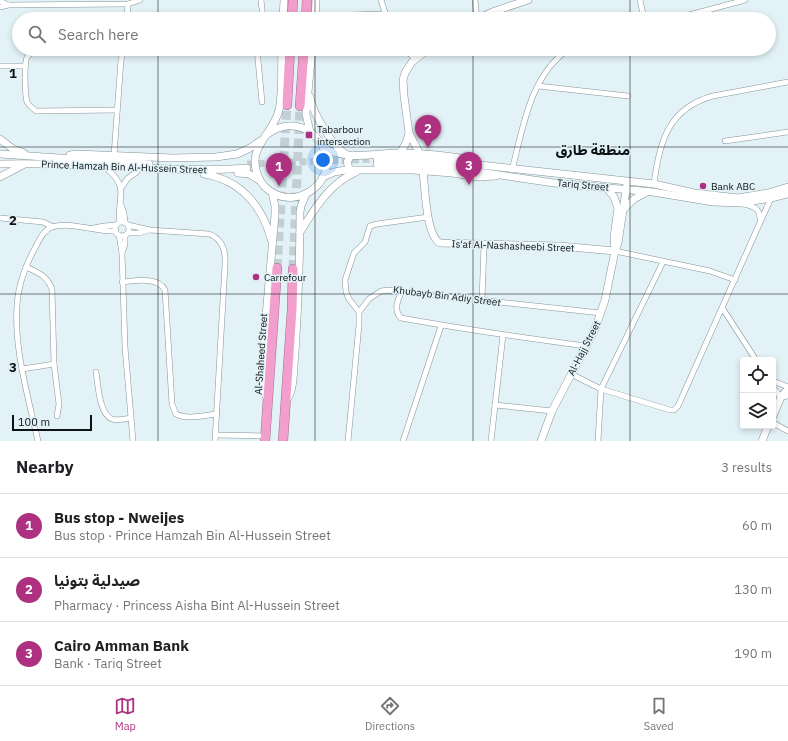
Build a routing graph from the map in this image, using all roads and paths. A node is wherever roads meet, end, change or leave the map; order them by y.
1 (140, 0) edge
2 (262, 0) edge
3 (284, 0) edge
4 (293, 0) edge
5 (307, 0) edge
6 (316, 0) edge
7 (381, 0) edge
8 (475, 0) edge
9 (528, 0) edge
10 (640, 0) edge
11 (744, 0) edge
12 (0, 1) edge
13 (45, 2) edge
14 (93, 2) edge
15 (128, 4) junction
16 (8, 5) junction
17 (0, 7) edge
18 (127, 12) edge
19 (263, 12) edge
20 (283, 12) edge
21 (292, 12) edge
22 (306, 12) edge
23 (315, 12) edge
24 (385, 12) edge
25 (476, 12) edge
26 (496, 12) edge
27 (643, 12) edge
28 (700, 12) edge
29 (28, 56) edge
30 (122, 56) edge
31 (258, 56) edge
32 (282, 56) edge
33 (290, 56) edge
34 (304, 56) edge
35 (311, 56) edge
36 (412, 56) edge
37 (419, 56) edge
38 (558, 56) edge
39 (415, 59) junction
40 (0, 66) edge
41 (25, 66) junction
42 (788, 82) edge
43 (538, 86) junction
44 (308, 90) junction
45 (628, 96) dead end
46 (262, 102) dead end
47 (287, 105) tunnel mouth
48 (300, 106) tunnel mouth
49 (116, 110) junction
50 (310, 132) junction
51 (788, 132) edge
52 (409, 133) junction
53 (263, 138) junction
54 (0, 139) edge
55 (725, 141) dead end
56 (324, 148) junction
57 (400, 153) junction
58 (0, 154) edge
59 (420, 154) junction
60 (28, 155) junction
61 (114, 155) junction
62 (351, 155) junction
63 (65, 161) junction
64 (377, 162) tunnel mouth
65 (27, 163) junction
66 (0, 164) edge
67 (247, 166) tunnel mouth
68 (351, 170) junction
69 (360, 170) junction
70 (512, 170) junction
71 (109, 171) junction
72 (423, 171) junction
73 (499, 171) junction
74 (137, 172) junction
75 (204, 174) junction
76 (0, 177) edge
77 (323, 177) junction
78 (260, 180) junction
79 (654, 184) junction
80 (627, 185) junction
81 (606, 187) junction
82 (788, 187) edge
83 (121, 188) junction
84 (272, 192) junction
85 (647, 192) junction
86 (306, 194) junction
87 (788, 194) edge
88 (771, 198) junction
89 (741, 203) junction
90 (623, 210) junction
91 (428, 217) junction
92 (0, 218) edge
93 (760, 220) junction
94 (122, 224) junction
95 (53, 227) junction
96 (93, 229) junction
97 (150, 230) junction
98 (300, 232) junction
99 (117, 233) junction
100 (127, 234) junction
101 (272, 244) junction
102 (484, 245) junction
103 (615, 251) junction
104 (122, 253) junction
105 (663, 262) junction
106 (26, 267) junction
107 (277, 268) tunnel mouth
108 (293, 269) tunnel mouth
109 (735, 280) junction
110 (122, 282) junction
111 (402, 291) junction
112 (482, 301) junction
113 (722, 309) junction
114 (359, 312) junction
115 (601, 313) junction
116 (441, 326) junction
117 (503, 335) junction
118 (586, 346) junction
119 (754, 357) edge
120 (54, 364) junction
121 (22, 369) junction
122 (96, 372) dead end
123 (571, 374) junction
124 (776, 382) edge
125 (788, 388) edge
126 (601, 389) junction
127 (776, 390) edge
128 (785, 397) edge
129 (268, 401) junction
130 (285, 404) junction
131 (495, 405) junction
132 (552, 411) junction
133 (776, 411) edge
134 (217, 414) junction
135 (57, 416) dead end
136 (130, 418) junction
137 (776, 425) edge
138 (767, 429) edge
139 (788, 431) edge
140 (216, 435) junction
141 (266, 438) edge
142 (38, 441) edge
143 (133, 441) edge
144 (215, 441) edge
145 (282, 441) edge
146 (348, 441) edge
147 (403, 441) edge
148 (491, 441) edge
149 (541, 441) edge
150 (598, 441) edge
151 (762, 441) edge

1 - 15 street
2 - 19 street
3 - 20 street
4 - 21 highway
5 - 22 highway
6 - 23 street
7 - 24 street
8 - 25 street
9 - 26 street
10 - 27 street
11 - 28 street
12 - 16 street
13 - 14 street
13 - 16 street
14 - 15 street
15 - 18 street
16 - 17 street
29 - 41 street
30 - 49 street
31 - 46 street
32 - 53 street
33 - 47 highway
34 - 48 highway
35 - 44 street
36 - 39 street
37 - 39 street
38 - 43 street
39 - 52 street
40 - 41 street
41 - 49 street
42 - 79 street
43 - 45 street
43 - 70 street
44 - 50 street
44 - 62 street
49 - 61 street
50 - 53 street
50 - 56 street
51 - 55 street
52 - 57 street
52 - 59 street
53 - 61 street
53 - 78 street
54 - 60 street
56 - 62 street
56 - 77 street
57 - 59 street
57 - 62 street
58 - 60 street, Prince Hamzah Bin Al-Hussein Street
59 - 73 street
60 - 63 street, Prince Hamzah Bin Al-Hussein Street
61 - 63 street
62 - 68 street
63 - 65 street, Prince Hamzah Bin Al-Hussein Street
63 - 67 street, Prince Hamzah Bin Al-Hussein Street
63 - 71 street
64 - 73 street, Tariq Street
65 - 66 street, Prince Hamzah Bin Al-Hussein Street
65 - 76 street
68 - 69 street
68 - 77 street
69 - 72 street
69 - 98 street
70 - 73 street, Tariq Street
70 - 80 street, Tariq Street
71 - 74 street
71 - 83 street
72 - 73 street
72 - 91 street, Is'af Al-Nashasheebi Street
73 - 81 street, Tariq Street
74 - 75 street
74 - 83 street
75 - 78 street
75 - 101 street
77 - 86 street
78 - 84 street
79 - 80 street, Tariq Street
79 - 82 street, Tariq Street
80 - 81 street, Tariq Street
80 - 85 street, Tariq Street
80 - 90 street, Al-Hajj Street
81 - 103 street, Al-Hajj Street
83 - 94 street
84 - 86 street
84 - 101 street
85 - 89 street, Tariq Street
85 - 90 street
86 - 98 street
87 - 88 street, Tariq Street
88 - 89 street, Tariq Street
88 - 93 street
89 - 93 street
90 - 103 street, Al-Hajj Street
91 - 102 street, Is'af Al-Nashasheebi Street
91 - 114 street
92 - 95 street
93 - 109 street
94 - 96 street
94 - 97 street
94 - 99 street
94 - 100 street
95 - 96 street
95 - 106 street
96 - 99 street
97 - 100 street
97 - 134 street
98 - 130 street
99 - 100 street
99 - 104 street
100 - 104 street
101 - 129 street
102 - 103 street, Is'af Al-Nashasheebi Street
102 - 112 street
103 - 105 street
103 - 115 street, Al-Hajj Street
104 - 110 street
105 - 109 street
105 - 126 street
106 - 120 street
106 - 121 street
107 - 129 highway, Al-Shaheed Street
108 - 130 highway
109 - 113 street
110 - 134 street
110 - 136 street
111 - 112 street, Khubayb Bin Adiy Street
111 - 114 street, Khubayb Bin Adiy Street
111 - 116 street
112 - 115 street, Khubayb Bin Adiy Street
113 - 119 street
113 - 126 street
114 - 146 street
115 - 118 street, Al-Hajj Street
116 - 117 street
116 - 147 street
117 - 118 street
117 - 131 street
118 - 123 street, Al-Hajj Street
120 - 121 street
120 - 135 street
121 - 142 street
122 - 136 street
123 - 126 street
123 - 132 street, Al-Hajj Street
124 - 125 street
125 - 128 street
126 - 150 street
127 - 128 street
128 - 133 street
129 - 141 highway, Al-Shaheed Street
130 - 145 highway
131 - 132 street
131 - 148 street
132 - 149 street, Al-Hajj Street
134 - 140 street
136 - 143 street
137 - 139 street
138 - 151 street
140 - 141 street
140 - 144 street

